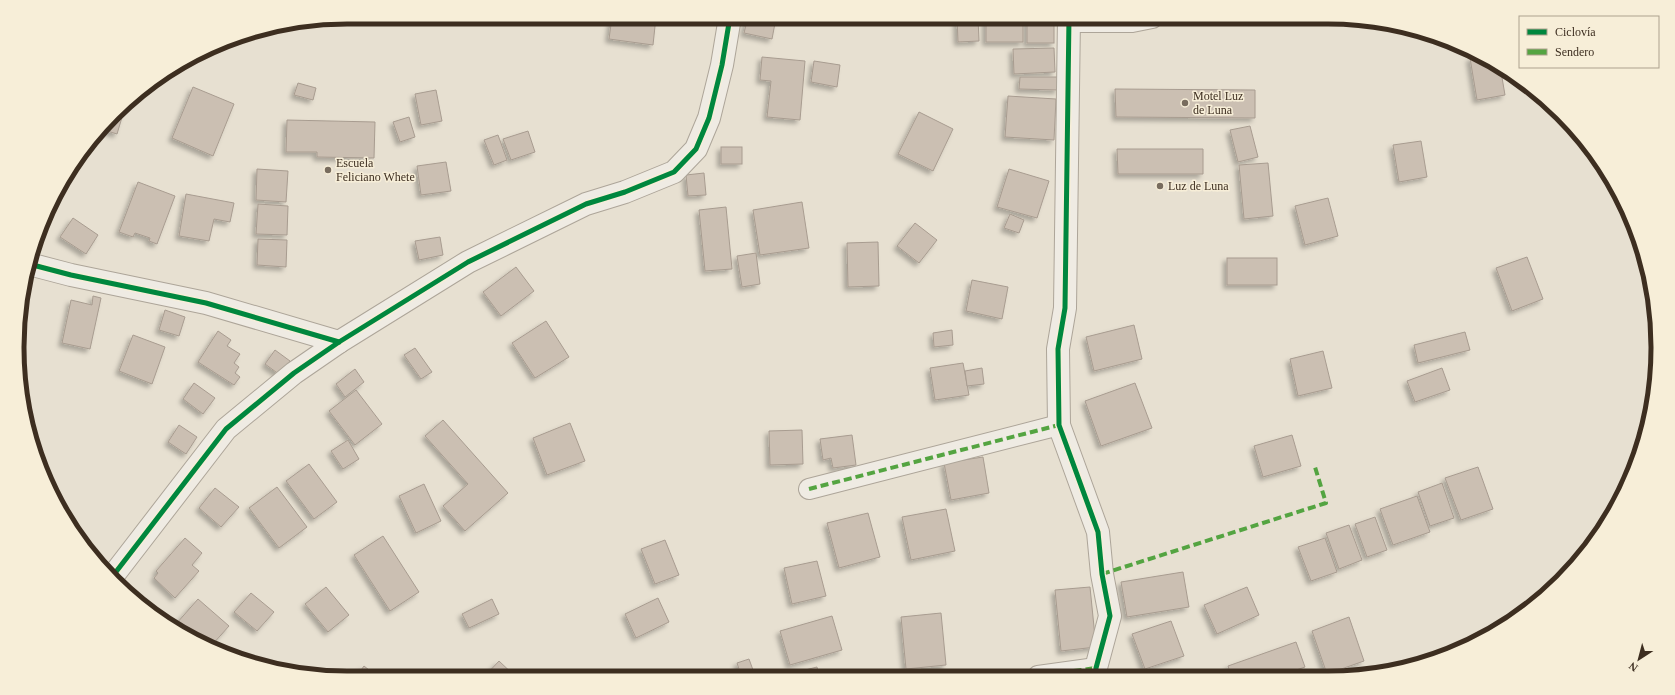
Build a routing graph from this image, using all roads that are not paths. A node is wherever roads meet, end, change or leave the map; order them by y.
1 (729, 24) edge
2 (1069, 24) edge
3 (35, 265) edge
4 (339, 342) junction
5 (1059, 425) junction
6 (809, 489) dead end
7 (116, 573) edge
8 (1096, 671) edge

1 - 4 street
2 - 5 street
3 - 4 street
4 - 7 street
5 - 6 street
5 - 8 street

